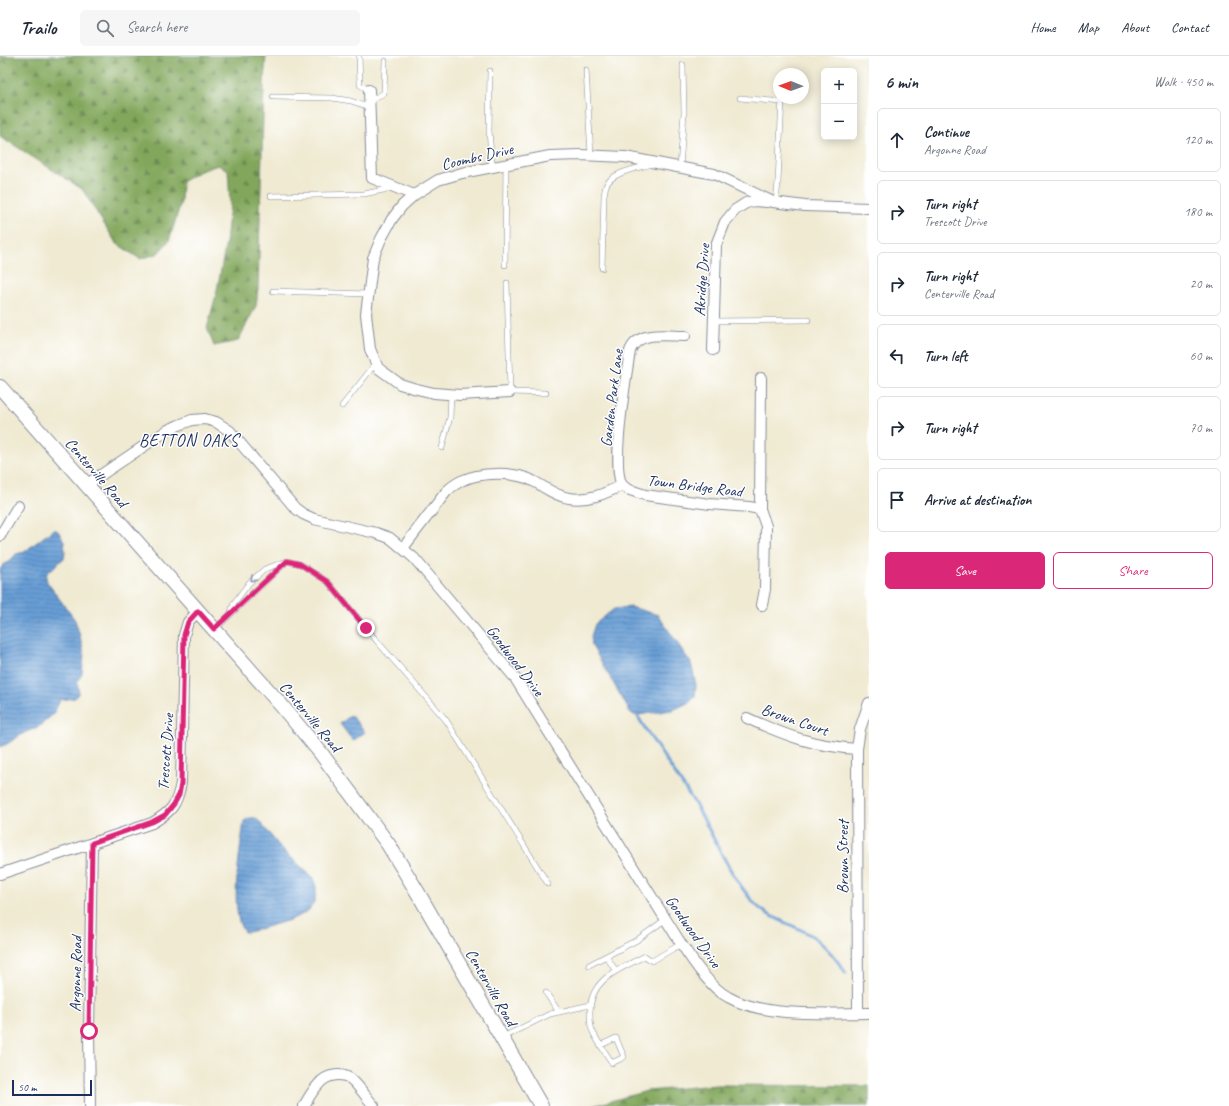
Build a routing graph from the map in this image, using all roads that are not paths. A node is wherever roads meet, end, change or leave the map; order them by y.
1 (359, 56) edge
2 (385, 61) dead end
3 (683, 65) dead end
4 (586, 70) dead end
5 (490, 71) dead end
6 (369, 90) joint
7 (273, 97) dead end
8 (740, 98) dead end
9 (773, 100) edge
10 (369, 104) junction
11 (782, 104) edge
12 (591, 155) junction
13 (658, 163) junction
14 (506, 164) junction
15 (492, 167) junction
16 (680, 167) junction
17 (396, 187) junction
18 (414, 195) junction
19 (271, 196) dead end
20 (775, 202) junction
21 (869, 208) edge
22 (505, 265) dead end
23 (602, 268) dead end
24 (507, 283) dead end
25 (273, 291) dead end
26 (368, 294) junction
27 (808, 320) dead end
28 (713, 321) junction
29 (685, 336) dead end
30 (713, 350) dead end
31 (376, 363) junction
32 (762, 378) dead end
33 (0, 387) edge
34 (510, 392) junction
35 (546, 393) dead end
36 (451, 394) junction
37 (342, 406) dead end
38 (442, 448) dead end
39 (622, 485) junction
40 (86, 486) junction
41 (18, 506) dead end
42 (760, 509) junction
43 (0, 536) edge
44 (403, 548) junction
45 (287, 561) junction
46 (762, 605) dead end
47 (198, 611) junction
48 (230, 616) junction
49 (214, 629) junction
50 (869, 703) edge
51 (747, 718) dead end
52 (857, 749) junction
53 (92, 843) junction
54 (0, 874) edge
55 (548, 884) dead end
56 (666, 919) junction
57 (682, 944) junction
58 (606, 956) junction
59 (589, 965) dead end
60 (616, 971) junction
61 (546, 993) dead end
62 (590, 1005) junction
63 (559, 1012) junction
64 (858, 1013) junction
65 (869, 1013) edge
66 (502, 1038) junction
67 (601, 1045) junction
68 (90, 1106) edge
69 (304, 1106) edge
70 (374, 1106) edge
71 (541, 1106) edge

1 - 6 lane
2 - 10 lane
3 - 16 lane
4 - 12 lane
5 - 15 lane
6 - 10 street
7 - 10 lane
8 - 9 lane
10 - 17 street
11 - 20 lane
12 - 13 street, Coombs Drive
12 - 14 street, Coombs Drive
13 - 16 street, Coombs Drive
13 - 23 lane
14 - 15 street, Coombs Drive
14 - 22 lane
15 - 18 street, Coombs Drive
16 - 20 street, Coombs Drive
17 - 18 street
17 - 19 lane
18 - 26 street, Coombs Drive
20 - 21 street, Coombs Drive
20 - 28 street, Akridge Drive
24 - 34 lane
25 - 26 lane
26 - 31 street, Coombs Drive
27 - 28 lane
28 - 30 street, Akridge Drive
29 - 39 street, Garden Park Lane
31 - 36 street, Coombs Drive
31 - 37 lane
32 - 42 street
33 - 40 main road, Centerville Road
34 - 35 lane
34 - 36 street, Coombs Drive
36 - 38 lane
39 - 42 street, Town Bridge Road
39 - 44 street
40 - 44 street, Goodwood Drive
40 - 47 main road, Centerville Road
41 - 43 street
42 - 46 street
44 - 56 street, Goodwood Drive
45 - 48 lane
45 -> 48 lane
45 - 55 lane
47 - 49 main road, Centerville Road
47 - 53 street, Trescott Drive
48 - 49 lane
49 - 66 main road, Centerville Road
50 - 52 street, Brown Street
51 - 52 street, Brown Court
52 - 64 street, Brown Street
53 - 54 street, Trescott Drive
53 - 68 street, Argonne Road
56 - 57 street, Goodwood Drive
56 - 58 lane
57 - 60 lane
57 - 64 street, Goodwood Drive
58 - 59 lane
58 - 60 lane
60 - 62 lane
61 - 63 lane
62 - 63 lane
62 - 67 lane
63 - 66 lane
64 - 65 street, Goodwood Drive
66 - 71 main road, Centerville Road
67 - 67 lane
69 - 70 street

